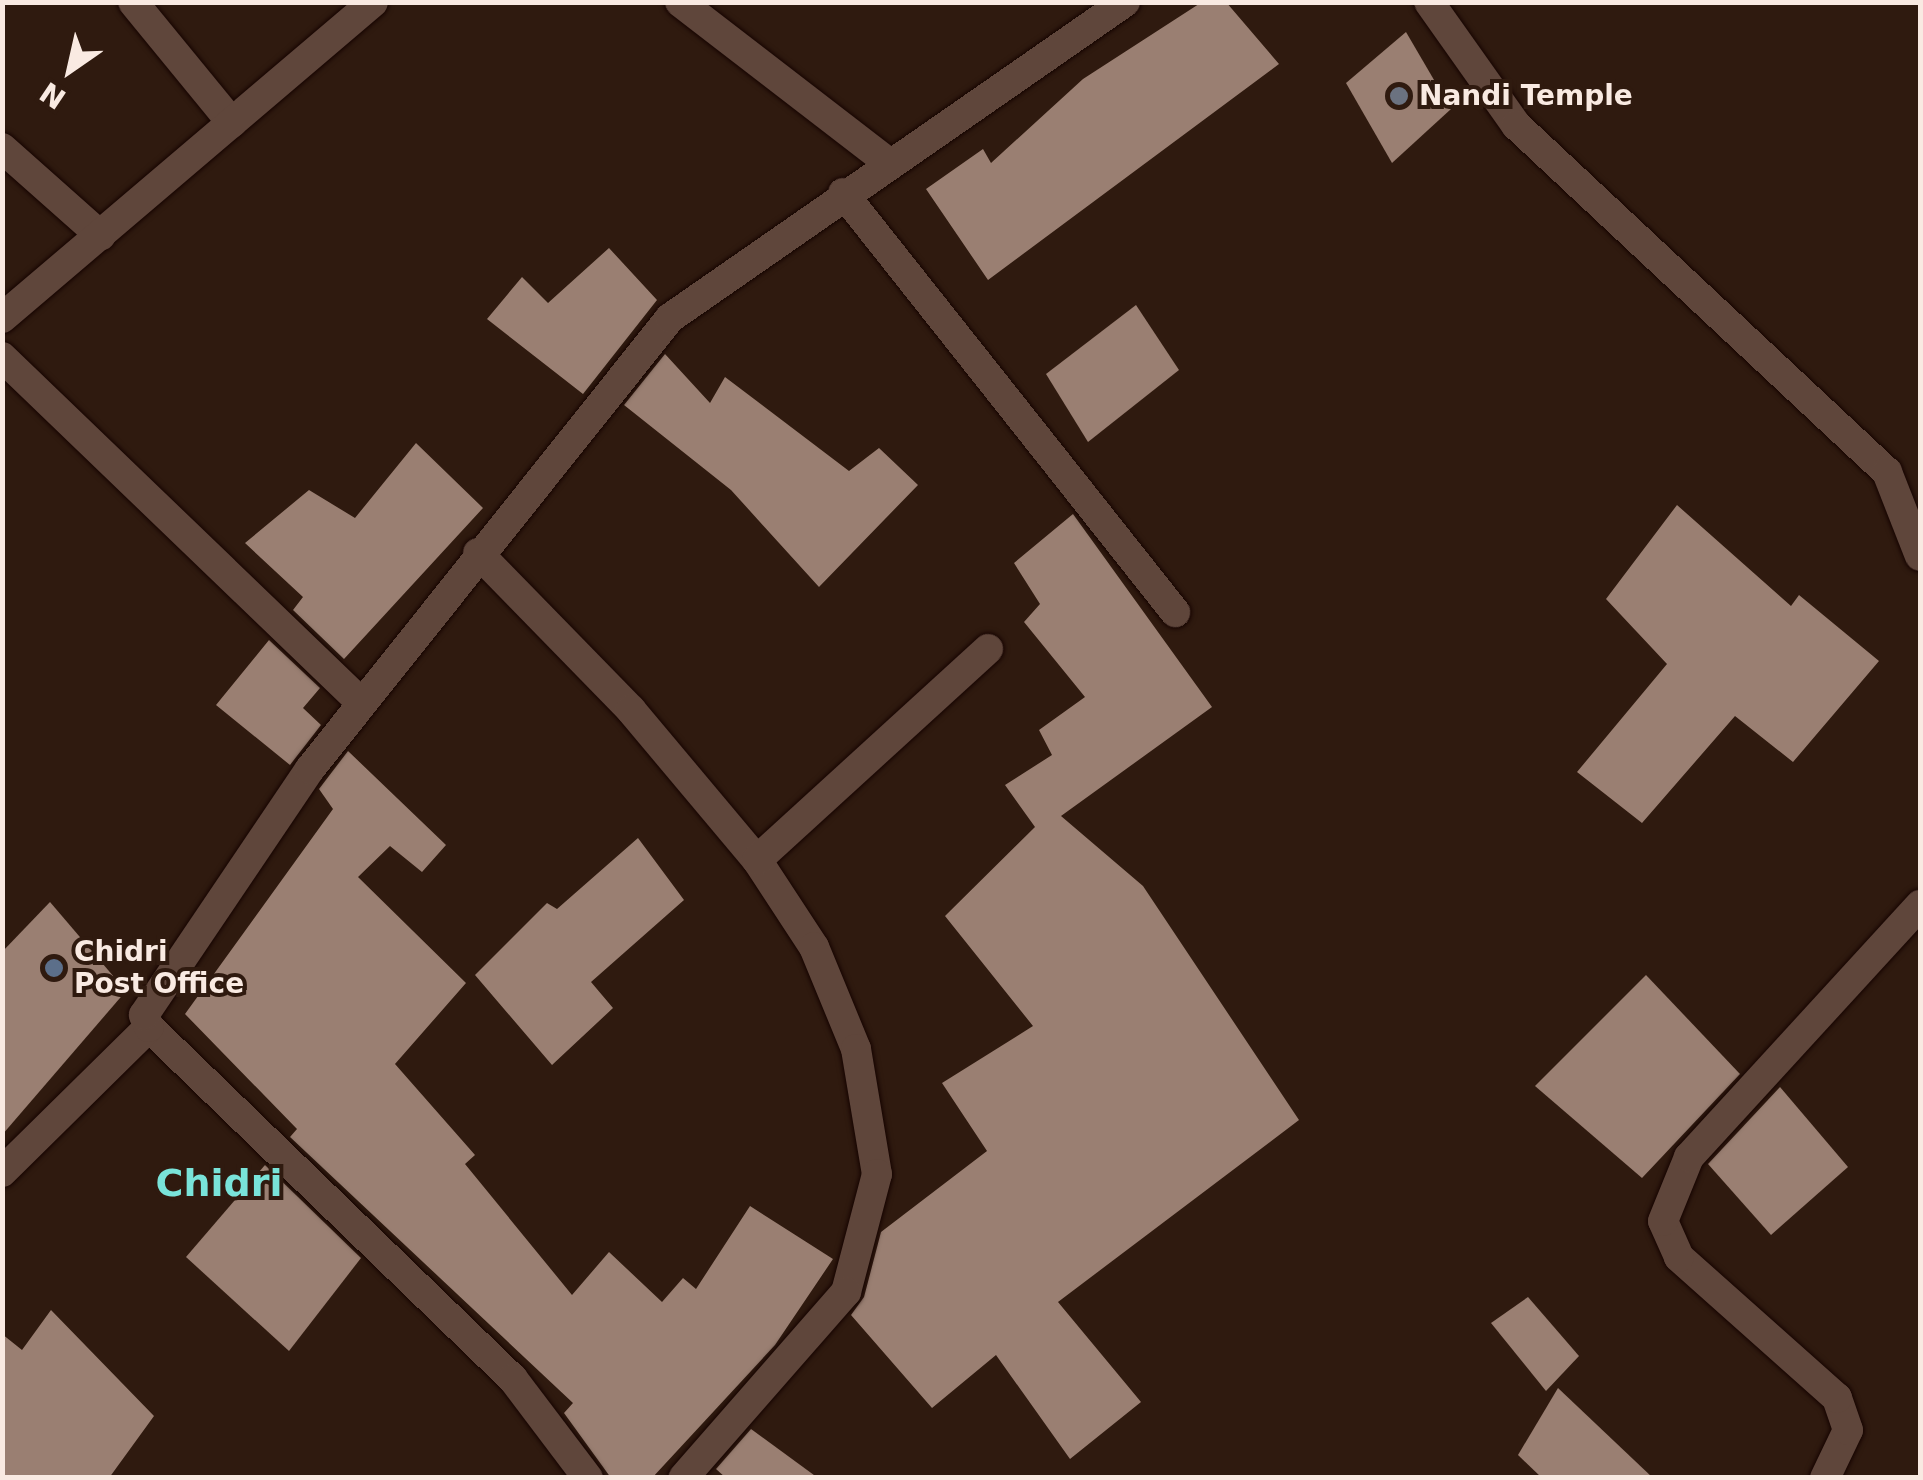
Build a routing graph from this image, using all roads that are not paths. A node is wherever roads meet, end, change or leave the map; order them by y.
1 (133, 2) edge
2 (373, 2) edge
3 (680, 2) edge
4 (1126, 2) edge
5 (1429, 2) edge
6 (232, 122) junction
7 (2, 148) edge
8 (888, 162) junction
9 (844, 193) junction
10 (101, 236) junction
11 (2, 318) edge
12 (2, 356) edge
13 (478, 553) junction
14 (1920, 556) edge
15 (1174, 612) dead end
16 (988, 649) dead end
17 (362, 703) junction
18 (757, 860) junction
19 (1920, 905) edge
20 (149, 1027) junction
21 (2, 1172) edge
22 (588, 1478) edge
23 (683, 1478) edge
24 (1825, 1478) edge

1 - 6 street
2 - 6 street
3 - 8 street
4 - 8 street
5 - 14 street
6 - 10 street
7 - 10 street
8 - 9 street
9 - 13 street
9 - 15 street
10 - 11 street
12 - 17 street
13 - 17 street
13 - 18 street
16 - 18 street
17 - 20 street
18 - 23 street
19 - 24 street
20 - 21 street
20 - 22 street

